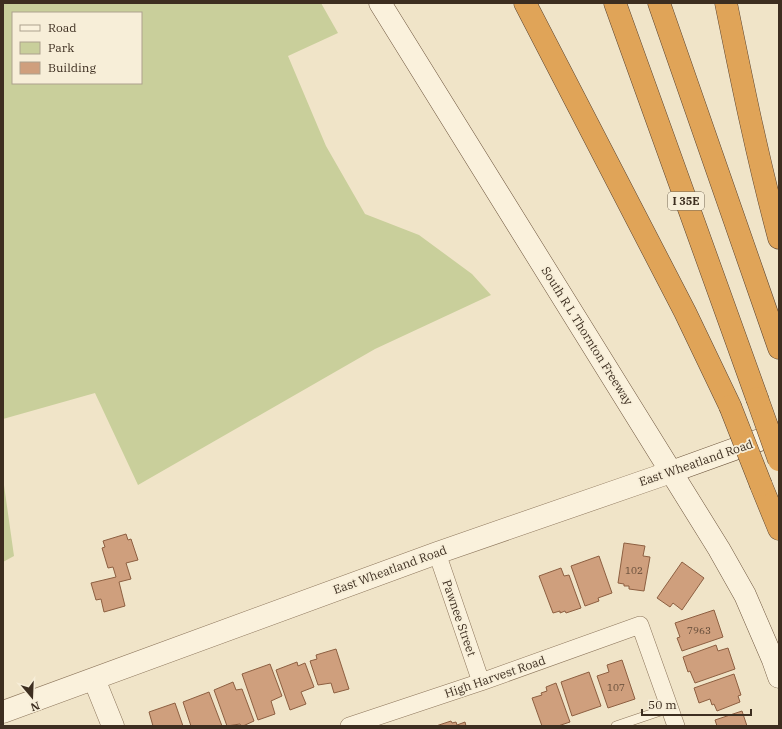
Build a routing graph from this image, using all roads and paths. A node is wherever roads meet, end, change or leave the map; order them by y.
1 (380, 3) edge
2 (525, 3) edge
3 (607, 3) edge
4 (615, 3) edge
5 (659, 3) edge
6 (726, 3) edge
7 (665, 13) edge
8 (627, 38) junction
9 (779, 238) edge
10 (779, 348) edge
11 (779, 433) edge
12 (779, 460) edge
13 (671, 472) junction
14 (779, 529) edge
15 (437, 553) junction
16 (779, 677) edge
17 (94, 679) junction
18 (481, 682) junction
19 (669, 708) junction
20 (3, 712) edge
21 (113, 726) edge
22 (349, 726) edge
23 (616, 726) edge
24 (676, 726) edge

1 - 13 main road, South R L Thornton Freeway
2 - 14 highway, bridge
3 - 8 highway
4 - 8 highway, I 35E
5 - 7 highway
6 - 9 highway
7 - 10 highway
8 - 12 highway, I 35E, bridge
11 - 13 main road, East Wheatland Road
13 - 15 main road, East Wheatland Road
13 - 16 main road, South R L Thornton Freeway
15 - 17 main road, East Wheatland Road
15 - 18 street, Pawnee Street
17 - 20 main road, East Wheatland Road
17 - 21 main road
18 - 19 street, High Harvest Road
18 - 22 street, High Harvest Road
19 - 23 lane
19 - 24 street

